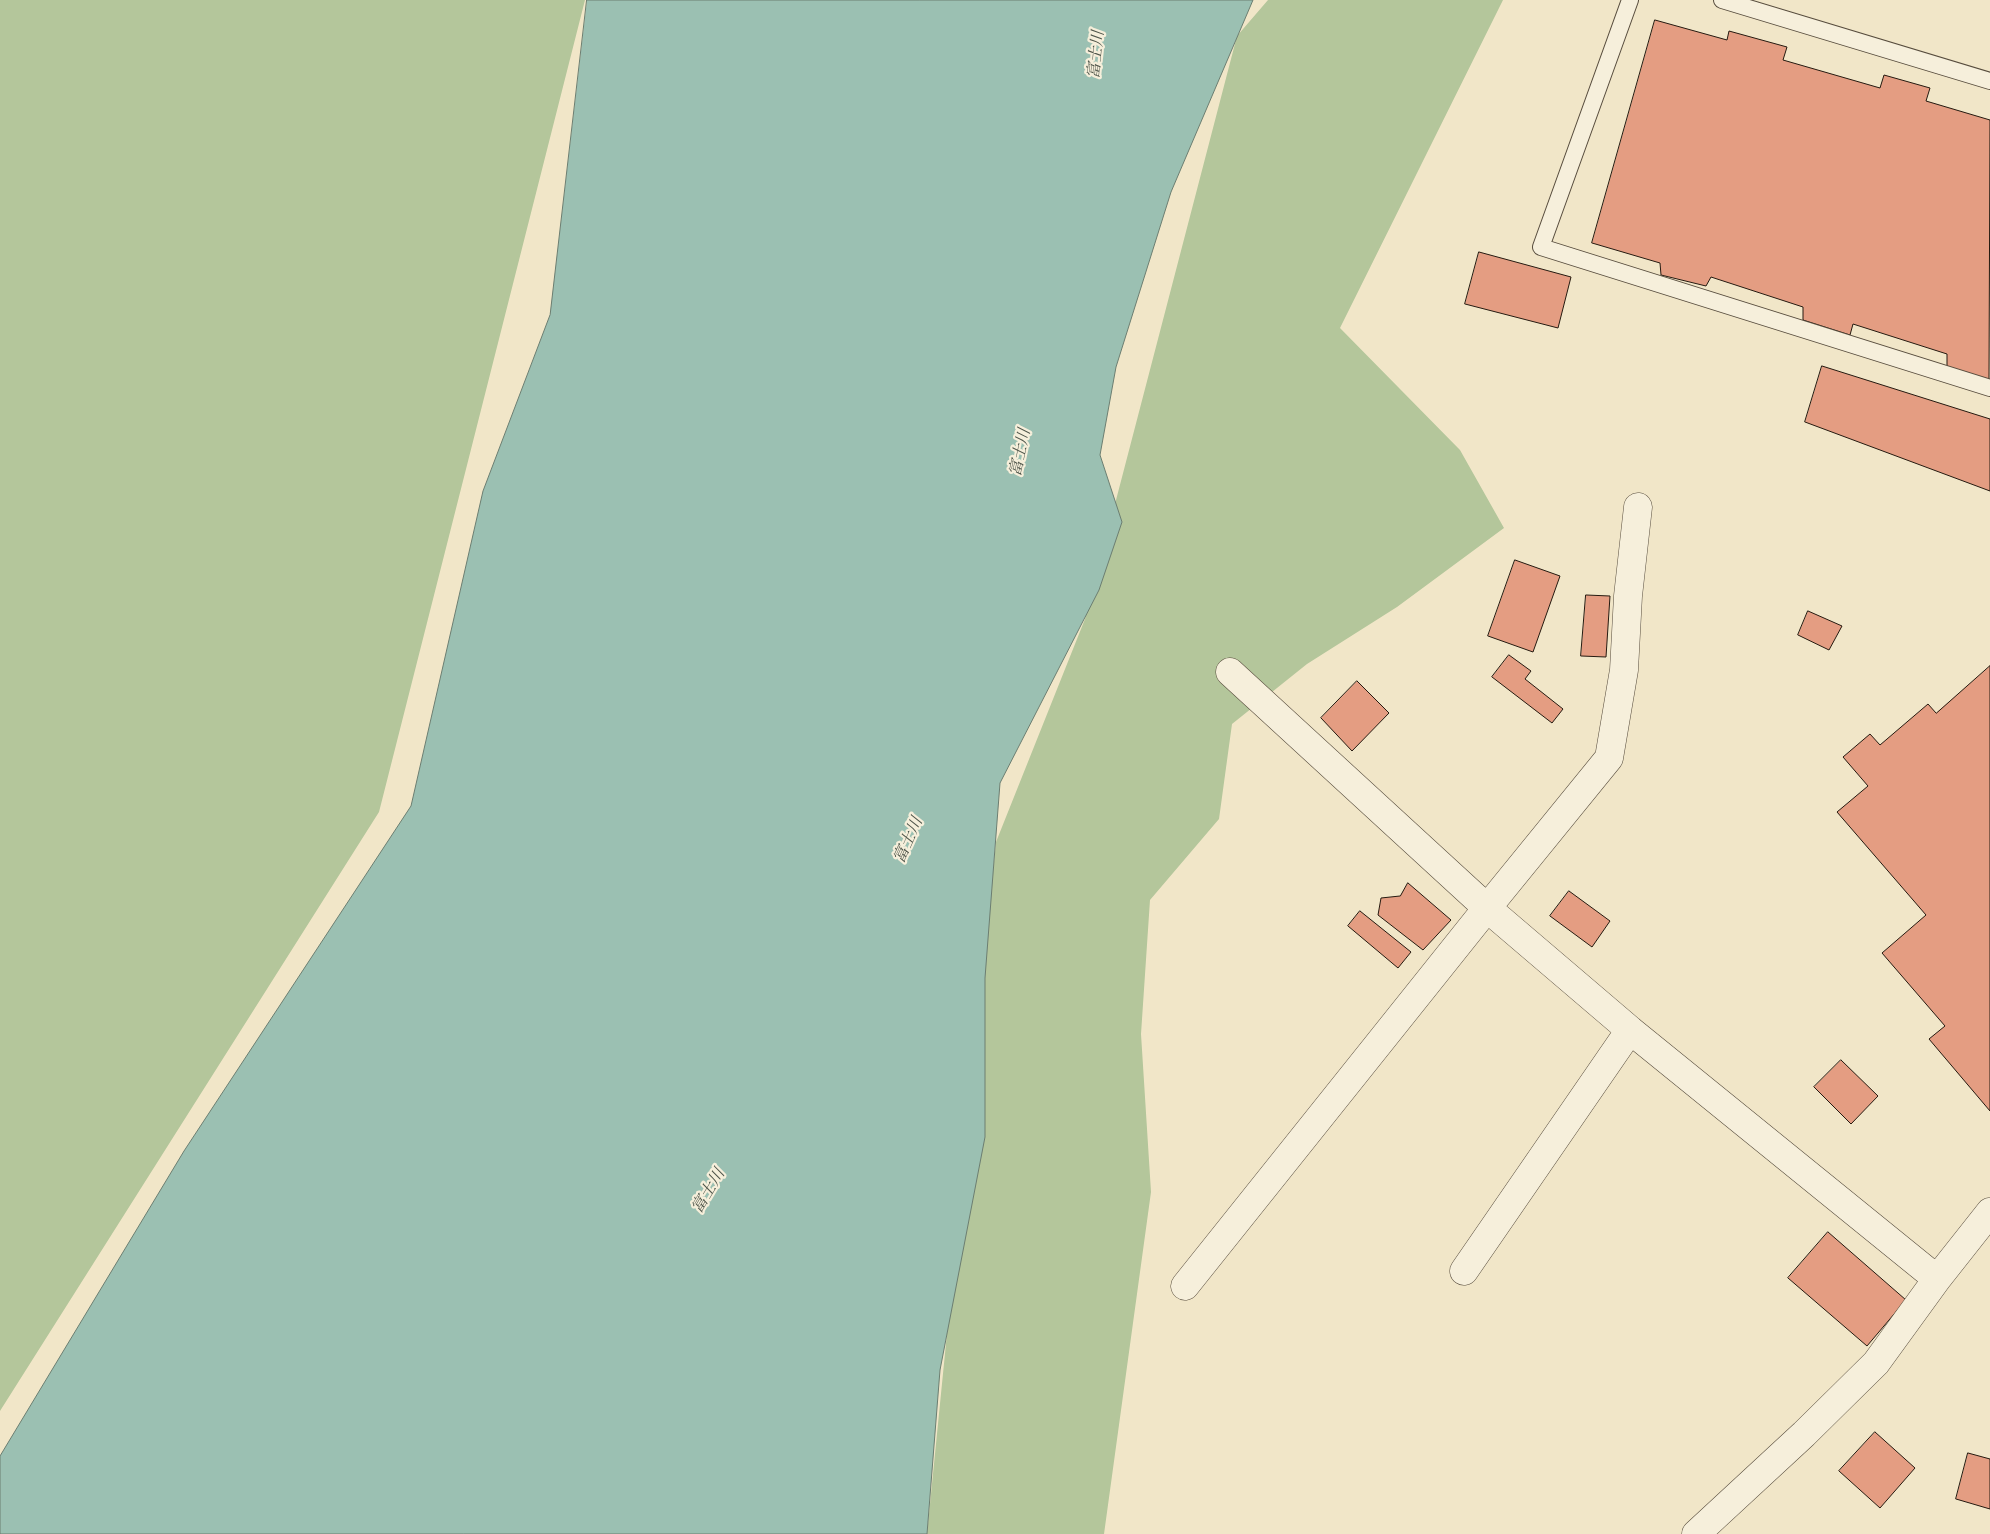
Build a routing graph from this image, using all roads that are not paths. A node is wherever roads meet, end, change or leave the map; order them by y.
1 (1630, 0) edge
2 (1722, 0) edge
3 (1990, 81) edge
4 (1990, 388) edge
5 (1638, 506) dead end
6 (1230, 672) dead end
7 (1487, 908) junction
8 (1630, 1030) junction
9 (1990, 1212) edge
10 (1464, 1271) dead end
11 (1937, 1279) junction
12 (1185, 1286) dead end
13 (1696, 1534) edge

1 - 4 lane
2 - 3 lane
5 - 7 street
6 - 7 street
7 - 8 street
7 - 12 street
8 - 10 street
8 - 11 street
9 - 11 street
11 - 13 street

